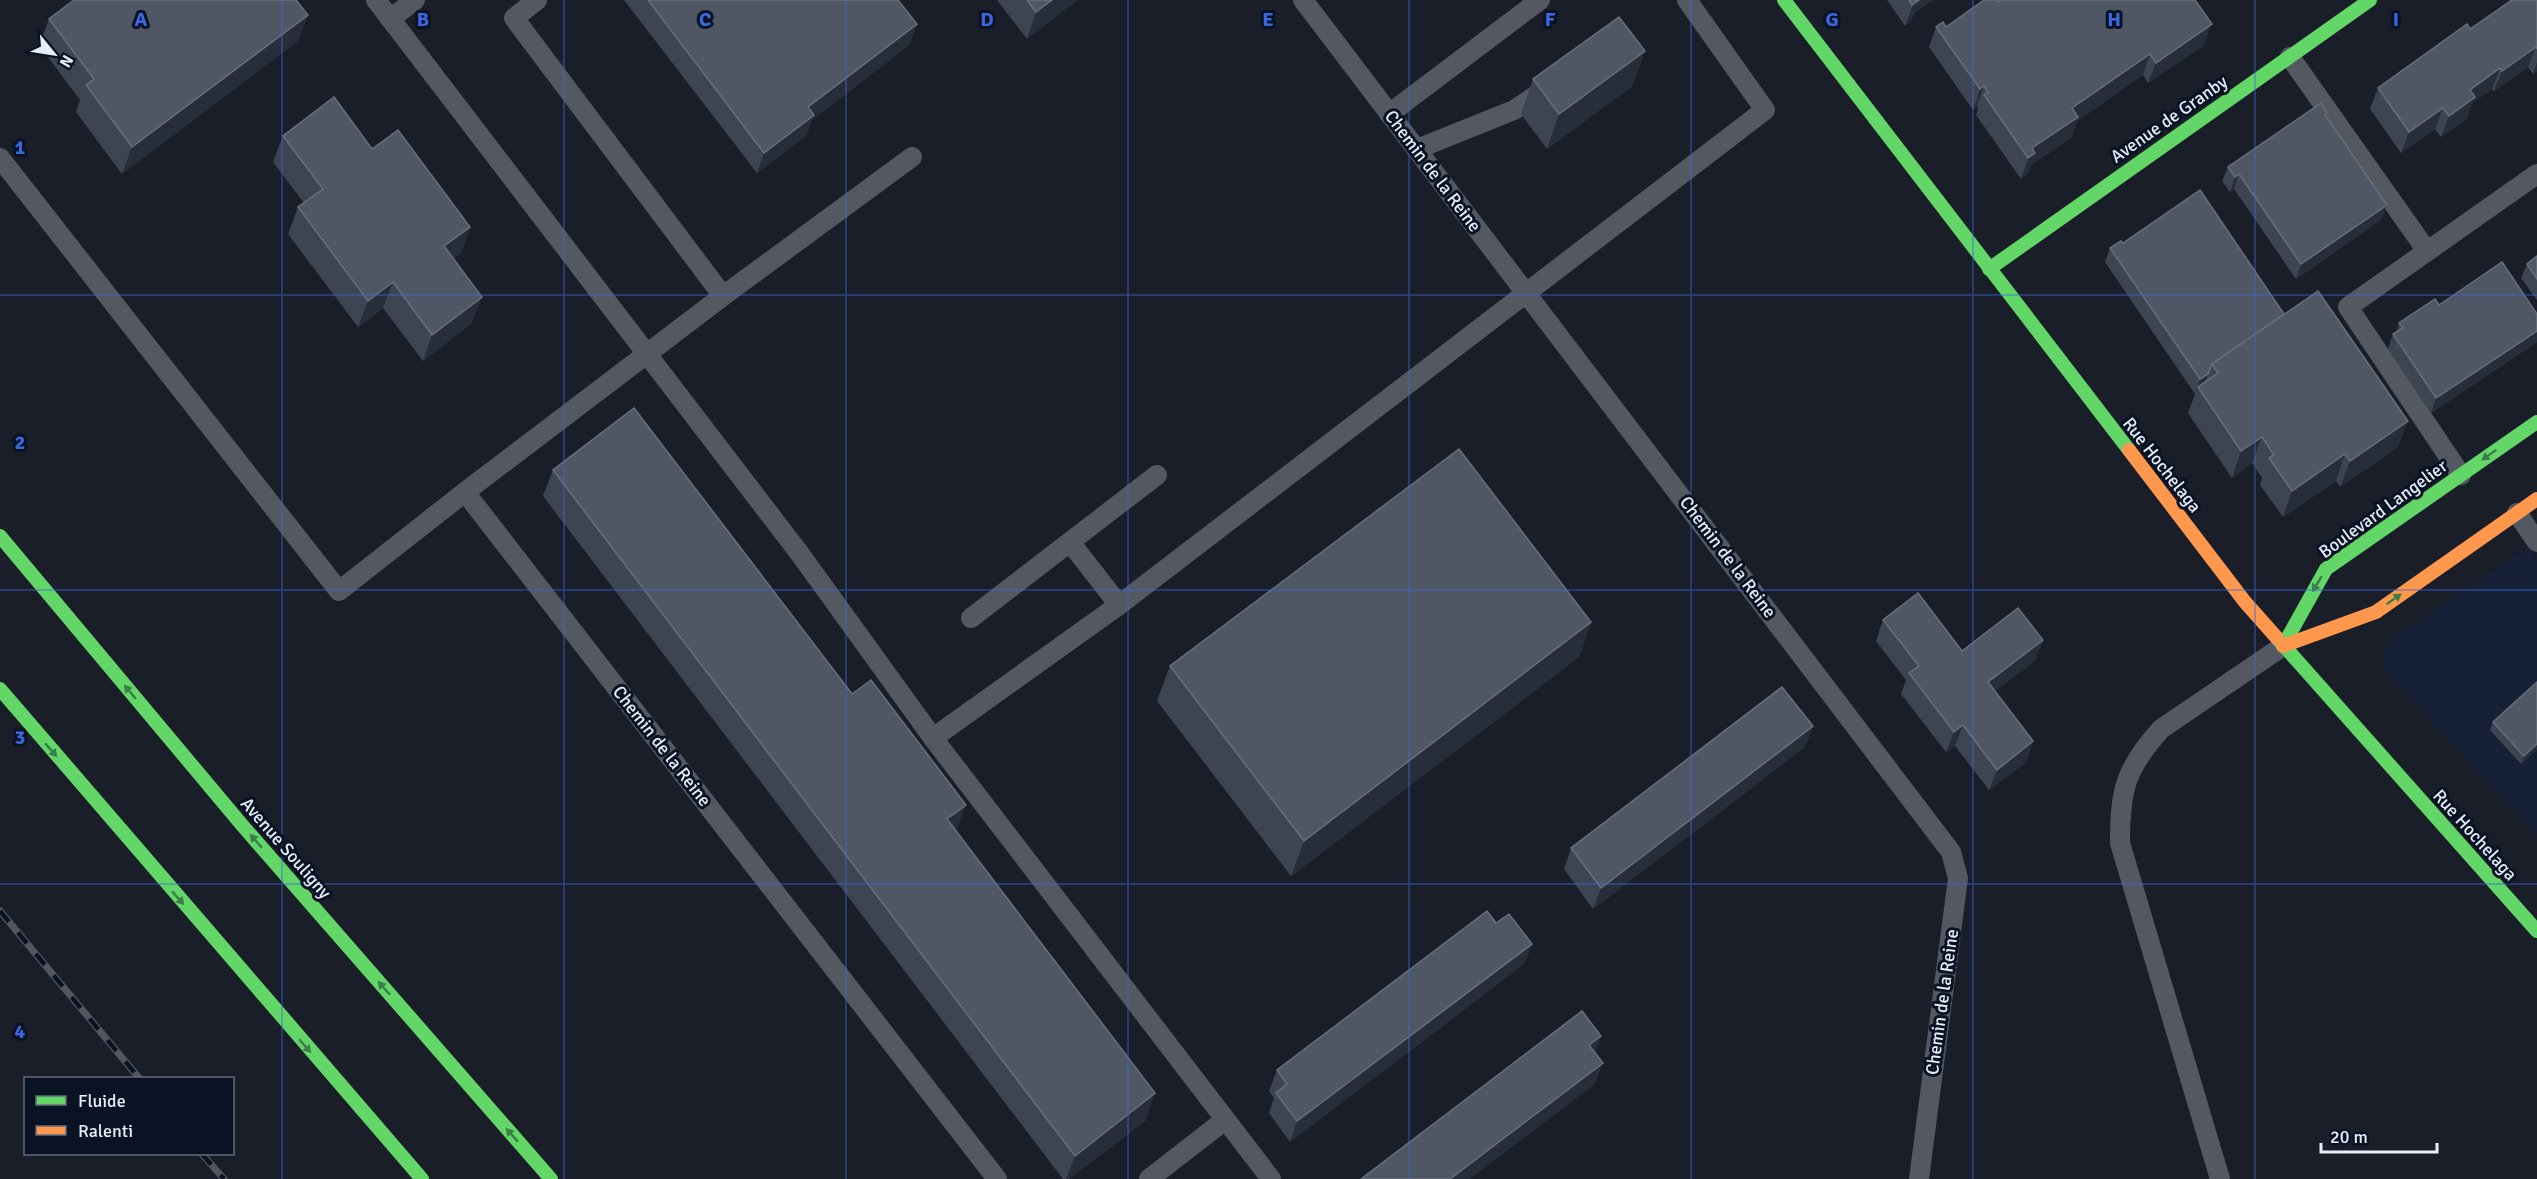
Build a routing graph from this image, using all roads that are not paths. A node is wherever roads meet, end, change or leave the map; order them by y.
1 (376, 0) edge
2 (415, 0) edge
3 (537, 0) edge
4 (1303, 0) edge
5 (1540, 0) edge
6 (1687, 0) edge
7 (1784, 0) edge
8 (2370, 0) edge
9 (390, 19) junction
10 (2290, 57) junction
11 (1564, 76) edge
12 (1389, 114) junction
13 (1417, 149) junction
14 (912, 157) dead end
15 (0, 158) edge
16 (2537, 174) edge
17 (2427, 251) junction
18 (1989, 269) junction
19 (1528, 294) junction
20 (723, 296) junction
21 (645, 353) junction
22 (2537, 422) edge
23 (1158, 475) dead end
24 (2461, 475) junction
25 (465, 492) junction
26 (2537, 499) edge
27 (2517, 513) junction
28 (0, 536) edge
29 (1070, 542) junction
30 (2537, 542) edge
31 (1119, 605) junction
32 (971, 618) dead end
33 (2283, 646) junction
34 (0, 689) edge
35 (933, 738) junction
36 (2537, 931) edge
37 (1225, 1120) junction
38 (422, 1179) edge
39 (550, 1179) edge
40 (997, 1179) edge
41 (1149, 1179) edge
42 (1271, 1179) edge
43 (1919, 1179) edge
44 (2220, 1179) edge

1 - 9 lane
2 - 9 lane
3 - 20 lane
4 - 12 lane, Chemin de la Reine
5 - 12 lane
6 - 19 lane
7 - 18 main road, Rue Hochelaga
8 - 10 main road, Avenue de Granby
9 - 21 lane
10 - 17 lane
10 - 18 main road, Avenue de Granby
11 - 13 lane
12 - 13 lane, Chemin de la Reine
13 - 19 lane, Chemin de la Reine
14 - 20 lane
15 - 25 lane
16 - 17 lane
17 - 24 lane
18 - 33 main road, Rue Hochelaga
19 - 31 lane
19 - 43 lane, Chemin de la Reine
20 - 21 lane
21 - 25 lane
21 - 35 lane
22 -> 24 main road, Boulevard Langelier
23 - 29 lane
24 -> 33 main road, Boulevard Langelier
25 - 40 lane, Chemin de la Reine
26 - 27 main road
27 - 30 lane
33 -> 27 main road
39 -> 28 main road, Avenue Souligny
29 - 31 lane
29 - 32 lane
31 - 35 lane
33 - 36 main road, Rue Hochelaga
33 - 44 lane
34 -> 38 main road
35 - 37 lane
37 - 41 lane
37 - 42 lane

